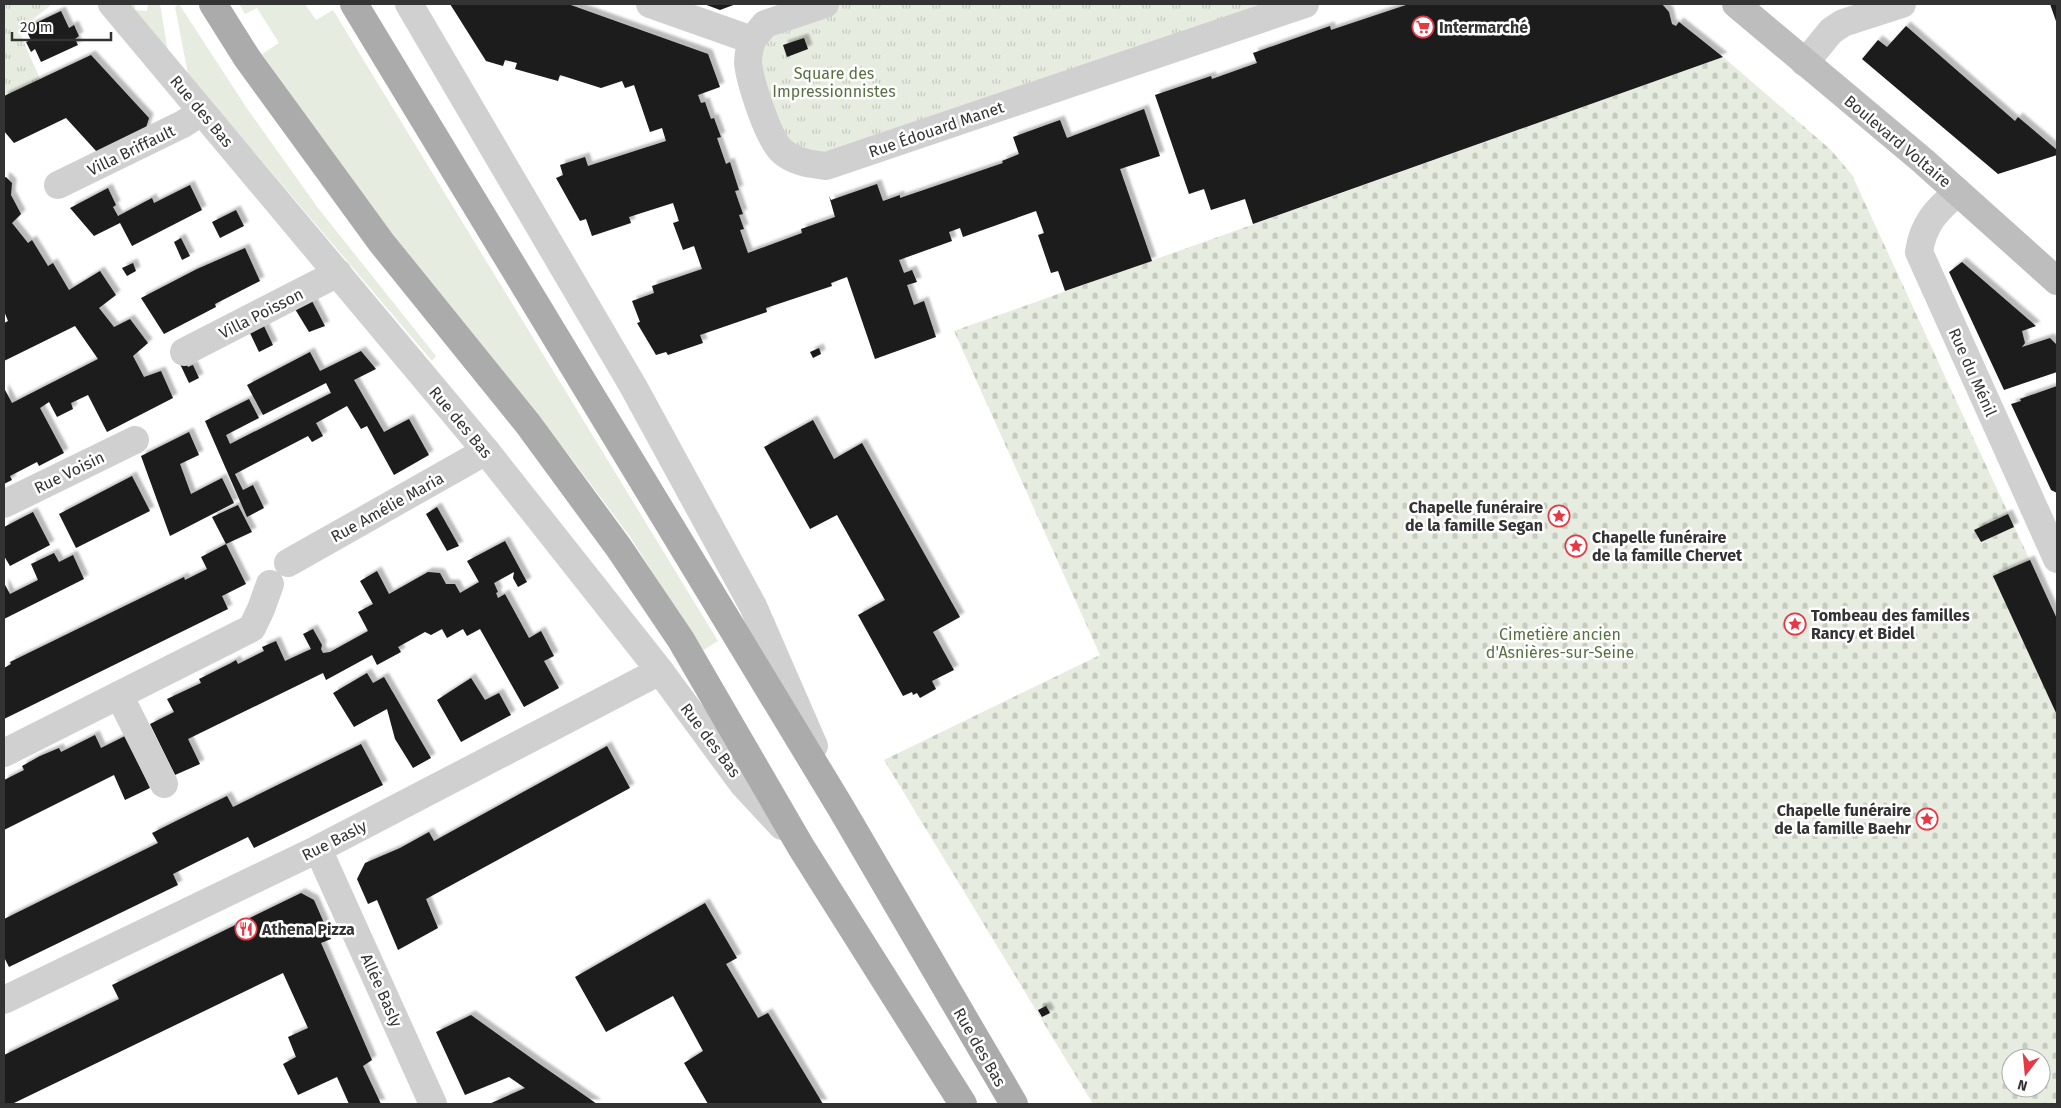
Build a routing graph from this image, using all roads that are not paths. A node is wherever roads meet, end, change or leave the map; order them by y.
1 (112, 4) edge
2 (213, 4) edge
3 (354, 4) edge
4 (409, 4) edge
5 (650, 4) edge
6 (825, 4) edge
7 (1305, 4) edge
8 (1736, 4) edge
9 (1902, 4) edge
10 (752, 40) junction
11 (1805, 63) junction
12 (202, 112) junction
13 (58, 185) dead end
14 (1958, 192) junction
15 (338, 273) junction
16 (2057, 282) edge
17 (184, 352) dead end
18 (135, 440) dead end
19 (486, 451) junction
20 (4, 504) edge
21 (2052, 533) edge
22 (2057, 559) edge
23 (288, 563) dead end
24 (270, 584) dead end
25 (660, 671) junction
26 (118, 695) junction
27 (4, 753) edge
28 (164, 784) dead end
29 (841, 808) junction
30 (801, 847) junction
31 (318, 849) junction
32 (4, 1000) edge
33 (433, 1104) edge
34 (963, 1104) edge
35 (1014, 1104) edge

1 - 12 street, Rue des Bas
2 - 30 main road, Rue des Bas
3 - 29 main road, Rue des Bas
4 - 29 street, Rue des Bas
5 - 10 street
6 - 10 street
7 - 10 street, Rue Édouard Manet
8 - 11 main road, Boulevard Voltaire
9 - 11 street
11 - 14 main road, Boulevard Voltaire
12 - 13 street, Villa Briffault
12 - 15 street, Rue des Bas
14 - 16 main road, Boulevard Voltaire
14 - 21 street, Rue du Ménil
15 - 17 street, Villa Poisson
15 - 19 street, Rue des Bas
18 - 20 street, Rue Voisin
19 - 23 street, Rue Amélie Maria
19 - 25 street, Rue des Bas
21 - 22 street, Rue du Ménil
24 - 26 street
25 - 30 street, Rue des Bas
25 - 31 street, Rue Basly
26 - 27 street
26 - 28 street
29 - 35 main road, Rue des Bas
30 - 34 main road, Rue des Bas
31 - 32 street, Rue Basly
31 - 33 street, Allée Basly

